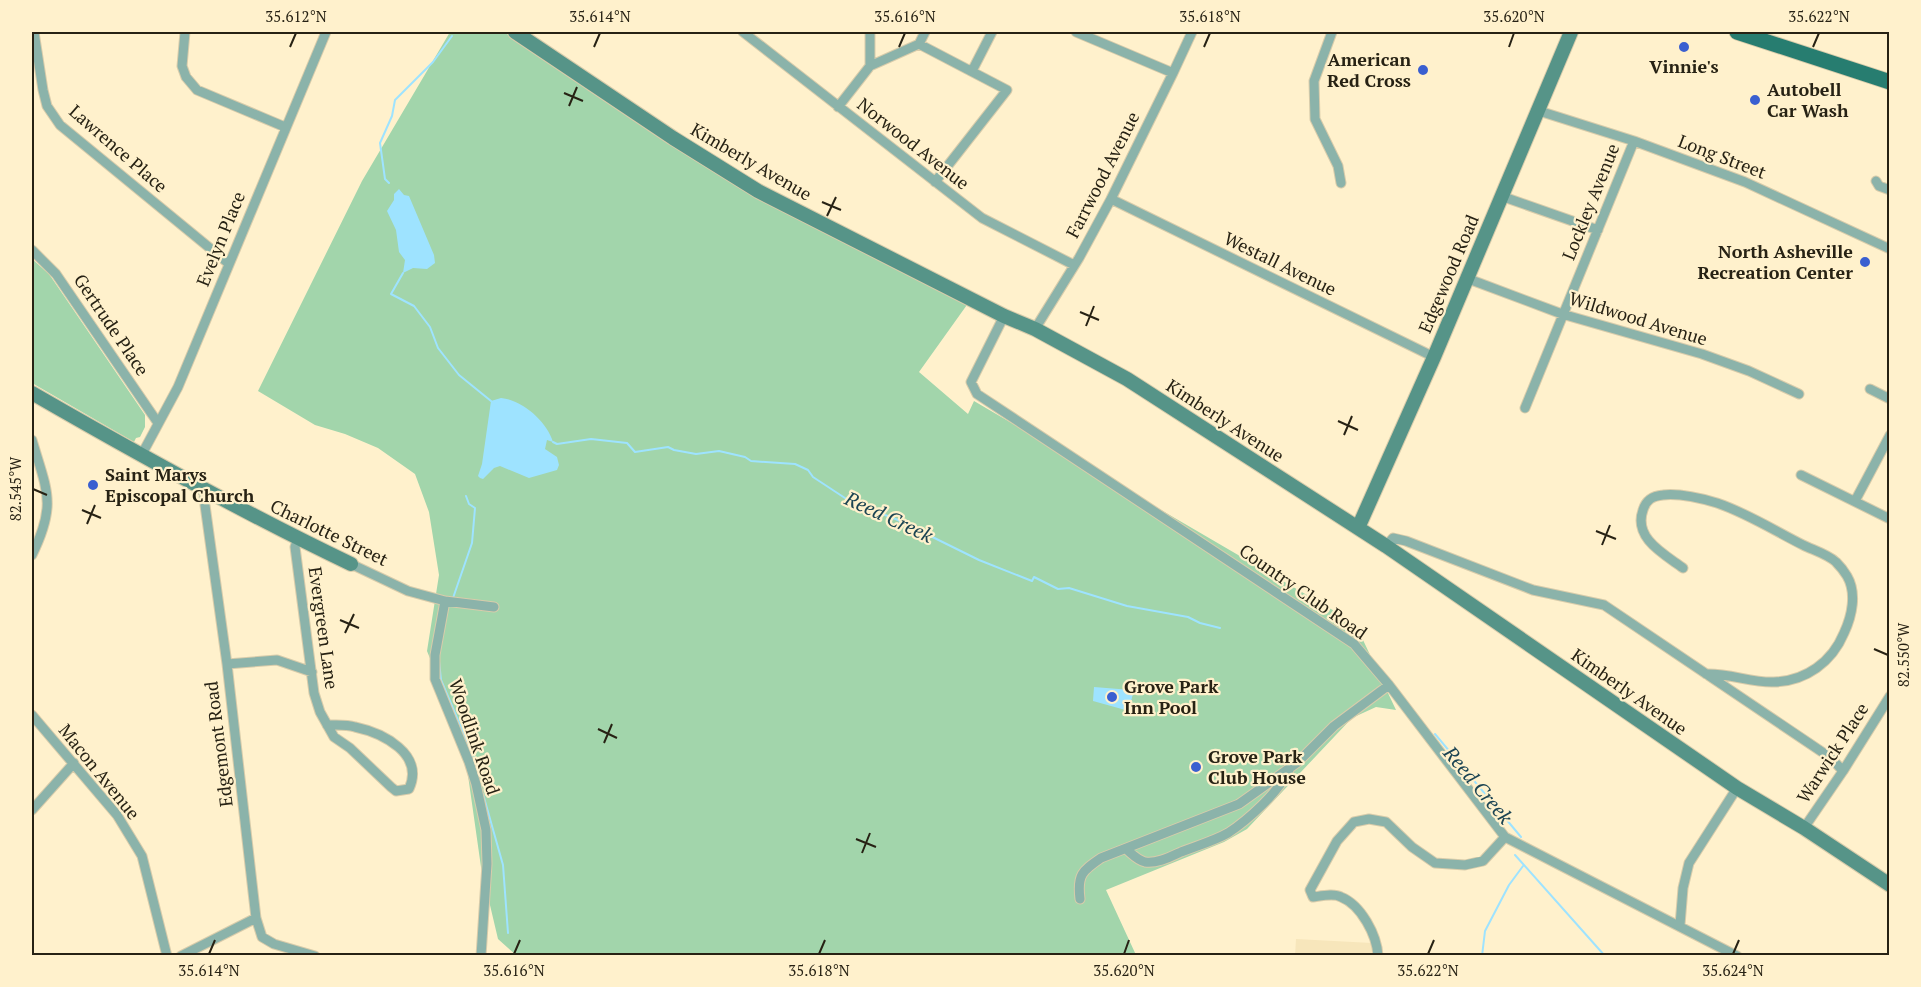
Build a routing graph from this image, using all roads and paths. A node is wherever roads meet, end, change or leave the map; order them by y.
1 (34, 32) edge
2 (185, 32) edge
3 (326, 32) edge
4 (515, 32) edge
5 (743, 32) edge
6 (870, 32) edge
7 (925, 32) edge
8 (992, 32) edge
9 (1076, 32) edge
10 (1192, 32) edge
11 (1332, 32) edge
12 (1570, 32) edge
13 (1737, 32) edge
14 (919, 44) junction
15 (870, 66) junction
16 (972, 70) junction
17 (1173, 73) junction
18 (1890, 82) edge
19 (838, 107) junction
20 (1536, 110) junction
21 (285, 127) junction
22 (1634, 141) junction
23 (1876, 181) dead end
24 (935, 182) junction
25 (1341, 183) dead end
26 (1890, 190) edge
27 (1501, 196) junction
28 (1111, 199) junction
29 (1598, 230) junction
30 (1890, 249) edge
31 (32, 250) edge
32 (228, 263) junction
33 (1074, 265) junction
34 (1466, 278) junction
35 (1562, 314) junction
36 (1004, 316) junction
37 (1035, 329) junction
38 (1434, 357) junction
39 (1870, 389) dead end
40 (32, 393) edge
41 (1799, 394) dead end
42 (1890, 399) edge
43 (1525, 408) dead end
44 (159, 423) junction
45 (1890, 435) edge
46 (32, 440) edge
47 (141, 456) junction
48 (1801, 475) dead end
49 (206, 490) junction
50 (1855, 501) junction
51 (1890, 519) edge
52 (1358, 528) junction
53 (298, 538) junction
54 (1386, 546) junction
55 (32, 555) edge
56 (351, 564) joint
57 (1683, 568) dead end
58 (445, 601) junction
59 (494, 607) dead end
60 (227, 664) junction
61 (312, 672) junction
62 (1706, 674) junction
63 (1389, 685) junction
64 (1890, 696) edge
65 (32, 715) edge
66 (327, 725) junction
67 (74, 763) junction
68 (1290, 767) junction
69 (1843, 771) junction
70 (1737, 788) junction
71 (32, 810) edge
72 (1804, 828) junction
73 (1505, 837) junction
74 (1126, 849) junction
75 (1890, 885) edge
76 (1080, 898) dead end
77 (256, 918) junction
78 (1680, 925) junction
79 (167, 956) edge
80 (181, 956) edge
81 (315, 956) edge
82 (481, 956) edge
83 (1378, 956) edge
84 (1737, 956) edge

1 - 32 street, Lawrence Place
2 - 21 street
3 - 21 street, Evelyn Place
4 - 36 street, Kimberly Avenue
5 - 19 street, Norwood Avenue
6 - 15 street
7 - 14 street
8 - 16 street
9 - 17 street
10 - 17 street, Farrwood Avenue
11 - 25 street
12 - 20 street, Edgewood Road
13 - 18 main road
14 - 15 street
14 - 16 street
15 - 19 street
16 - 24 street
17 - 28 street, Farrwood Avenue
19 - 24 street, Norwood Avenue
20 - 22 street, Long Street
20 - 27 street, Edgewood Road
21 - 32 street, Evelyn Place
22 - 29 street, Lockley Avenue
22 - 30 street, Long Street
23 - 26 street
24 - 33 street, Norwood Avenue
27 - 29 street
27 - 34 street, Edgewood Road
28 - 33 street, Farrwood Avenue
28 - 38 street, Westall Avenue
29 - 35 street, Lockley Avenue
31 - 44 street, Gertrude Place
32 - 44 street, Evelyn Place
33 - 37 street, Farrwood Avenue
34 - 35 street, Wildwood Avenue
34 - 38 street, Edgewood Road
35 - 41 street, Wildwood Avenue
35 - 43 street, Lockley Avenue
36 - 37 street, Kimberly Avenue
36 - 63 street, Country Club Road
37 - 52 street, Kimberly Avenue
38 - 52 street, Edgewood Road
39 - 42 street
40 - 47 street, Charlotte Street
44 - 47 street, Evelyn Place
45 - 50 street
46 - 55 street
47 - 49 street, Charlotte Street
48 - 50 street
49 - 53 street, Charlotte Street
49 - 60 street, Edgemont Road
50 - 51 street
52 - 54 street, Kimberly Avenue
53 - 56 street, Charlotte Street
53 - 61 street, Evergreen Lane
54 - 62 street
54 - 70 street, Kimberly Avenue
56 - 58 street, Charlotte Street
57 - 62 street
58 - 59 street, Charlotte Street
58 - 82 street, Woodlink Road
60 - 61 street
60 - 77 street, Edgemont Road
61 - 66 street, Evergreen Lane
62 - 69 street
63 - 68 street
63 - 73 street, Country Club Road
64 - 69 street, Warwick Place
65 - 67 street, Macon Avenue
66 - 66 street, Evergreen Lane
67 - 71 street
67 - 79 street, Macon Avenue
68 - 74 street
68 - 74 street
69 - 72 street, Warwick Place
70 - 72 street, Kimberly Avenue
70 - 78 street
72 - 75 street, Kimberly Avenue
73 - 78 street, Country Club Road
73 - 83 street
74 - 76 street
77 - 80 street
77 - 81 street, Edgemont Road
78 - 84 street, Country Club Road

